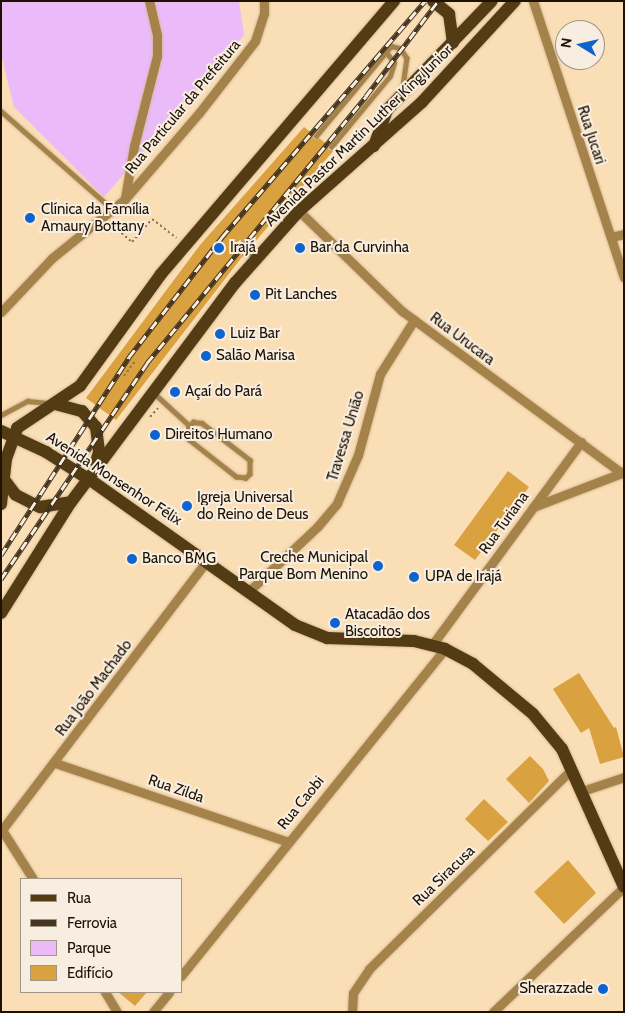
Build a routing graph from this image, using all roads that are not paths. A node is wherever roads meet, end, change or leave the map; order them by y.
1 (149, 1) edge
2 (264, 1) edge
3 (433, 1) edge
4 (492, 1) edge
5 (515, 1) edge
6 (533, 1) edge
7 (396, 3) edge
8 (454, 44) junction
9 (385, 51) junction
10 (399, 98) junction
11 (1, 111) edge
12 (316, 136) dead end
13 (374, 146) junction
14 (331, 147) dead end
15 (125, 198) junction
16 (113, 210) junction
17 (300, 211) junction
18 (624, 234) edge
19 (611, 237) junction
20 (263, 251) junction
21 (244, 254) dead end
22 (624, 277) edge
23 (1, 312) edge
24 (414, 320) junction
25 (152, 392) junction
26 (55, 404) junction
27 (1, 415) edge
28 (189, 425) junction
29 (7, 433) edge
30 (581, 442) junction
31 (623, 472) edge
32 (91, 475) junction
33 (2, 476) edge
34 (71, 502) junction
35 (1, 504) edge
36 (533, 507) junction
37 (207, 561) junction
38 (248, 592) junction
39 (1, 613) edge
40 (432, 645) junction
41 (445, 649) junction
42 (55, 763) junction
43 (572, 769) junction
44 (624, 777) edge
45 (582, 791) junction
46 (2, 831) edge
47 (288, 842) junction
48 (32, 878) edge
49 (624, 887) edge
50 (182, 975) edge
51 (106, 993) edge
52 (168, 993) edge
53 (117, 1012) edge
54 (153, 1012) edge
55 (352, 1012) edge
56 (493, 1012) edge

1 - 15 street, Rua Particular da Prefeitura
2 - 15 street, Rua Particular da Prefeitura
3 - 8 main road
4 - 8 main road
5 - 13 main road, Avenida Pastor Martin Luther King Junior
6 - 19 street, Rua Jucari
7 - 26 main road
8 - 10 main road
9 - 10 lane
9 - 12 lane
9 - 14 lane
10 - 13 main road
11 - 16 lane
13 - 17 main road, Avenida Pastor Martin Luther King Junior
15 - 16 street, Rua Particular da Prefeitura
16 - 23 street, Rua Particular da Prefeitura
17 - 20 main road, Avenida Pastor Martin Luther King Junior
17 - 24 street, Rua Urucara
18 - 19 street
19 - 22 street, Rua Jucari
20 - 21 lane
20 - 25 main road, Avenida Pastor Martin Luther King Junior
24 - 30 street, Rua Urucara
24 - 38 street, Travessa União
25 - 28 lane
25 - 32 main road, Avenida Pastor Martin Luther King Junior
26 - 27 lane
26 - 29 main road
26 - 32 main road
28 - 28 lane
29 - 32 main road, Avenida Monsenhor Félix
29 - 33 main road
30 - 31 street, Rua Urucara
30 - 36 street, Rua Turiana
31 - 36 street
32 - 34 main road, Avenida Pastor Martin Luther King Junior
32 - 37 main road, Avenida Monsenhor Félix
33 - 34 main road
33 - 35 main road
34 - 39 main road, Avenida Pastor Martin Luther King Junior
36 - 40 street, Rua Turiana
37 - 38 main road, Avenida Monsenhor Félix
37 - 42 street, Rua João Machado
38 - 40 main road, Avenida Monsenhor Félix
40 - 41 main road, Avenida Monsenhor Félix
41 - 43 main road, Avenida Monsenhor Félix
41 - 47 street, Rua Caobi
42 - 46 street, Rua João Machado
42 - 47 street, Rua Zilda
43 - 45 main road, Avenida Monsenhor Félix
43 - 55 street, Rua Siracusa
44 - 45 street
45 - 49 main road, Avenida Monsenhor Félix
46 - 48 street
47 - 50 street, Rua Caobi
49 - 56 street
51 - 53 street
52 - 54 street

